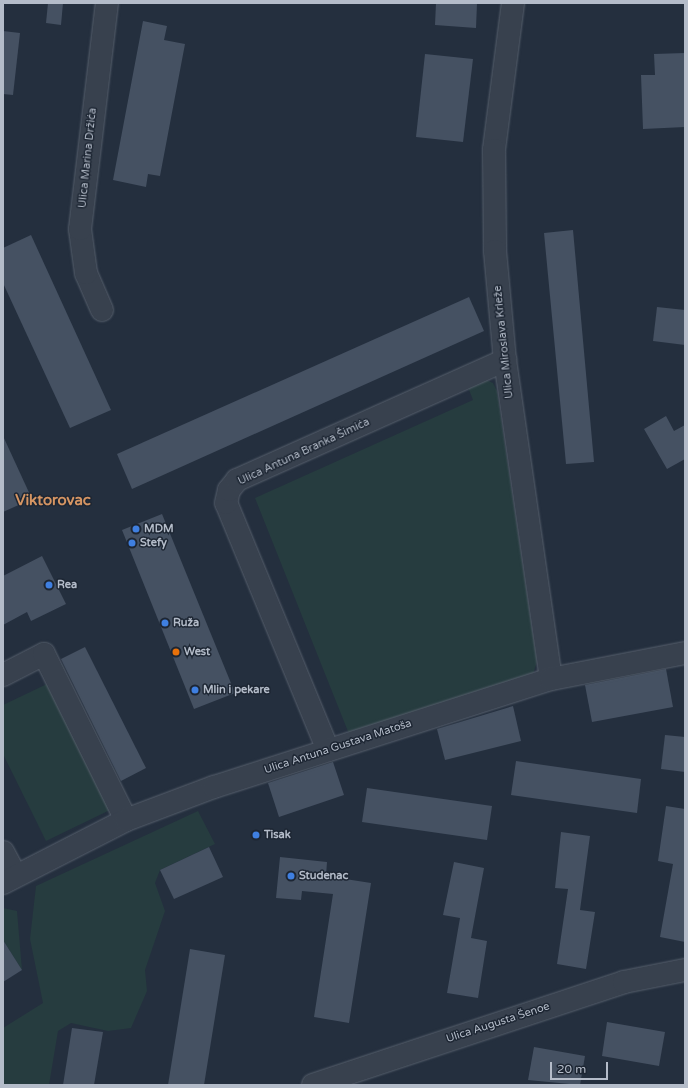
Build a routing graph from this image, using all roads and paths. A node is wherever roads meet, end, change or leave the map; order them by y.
1 (107, 3) edge
2 (513, 3) edge
3 (102, 310) dead end
4 (505, 360) junction
5 (685, 653) edge
6 (3, 675) edge
7 (551, 679) junction
8 (328, 750) junction
9 (126, 820) junction
10 (3, 852) edge
11 (9, 879) edge
12 (685, 970) edge
13 (313, 1085) edge

1 - 3 street, Ulica Marina Držića
2 - 4 street, Ulica Miroslava Krleže
4 - 7 street, Ulica Miroslava Krleže
4 - 8 street, Ulica Antuna Branka Šimića
5 - 7 street, Ulica Antuna Gustava Matoša
6 - 9 street
7 - 8 street, Ulica Antuna Gustava Matoša
8 - 9 street, Ulica Antuna Gustava Matoša
9 - 11 street, Ulica Antuna Gustava Matoša
10 - 11 street, Ulica Antuna Gustava Matoša
12 - 13 street, Ulica Augusta Šenoe

